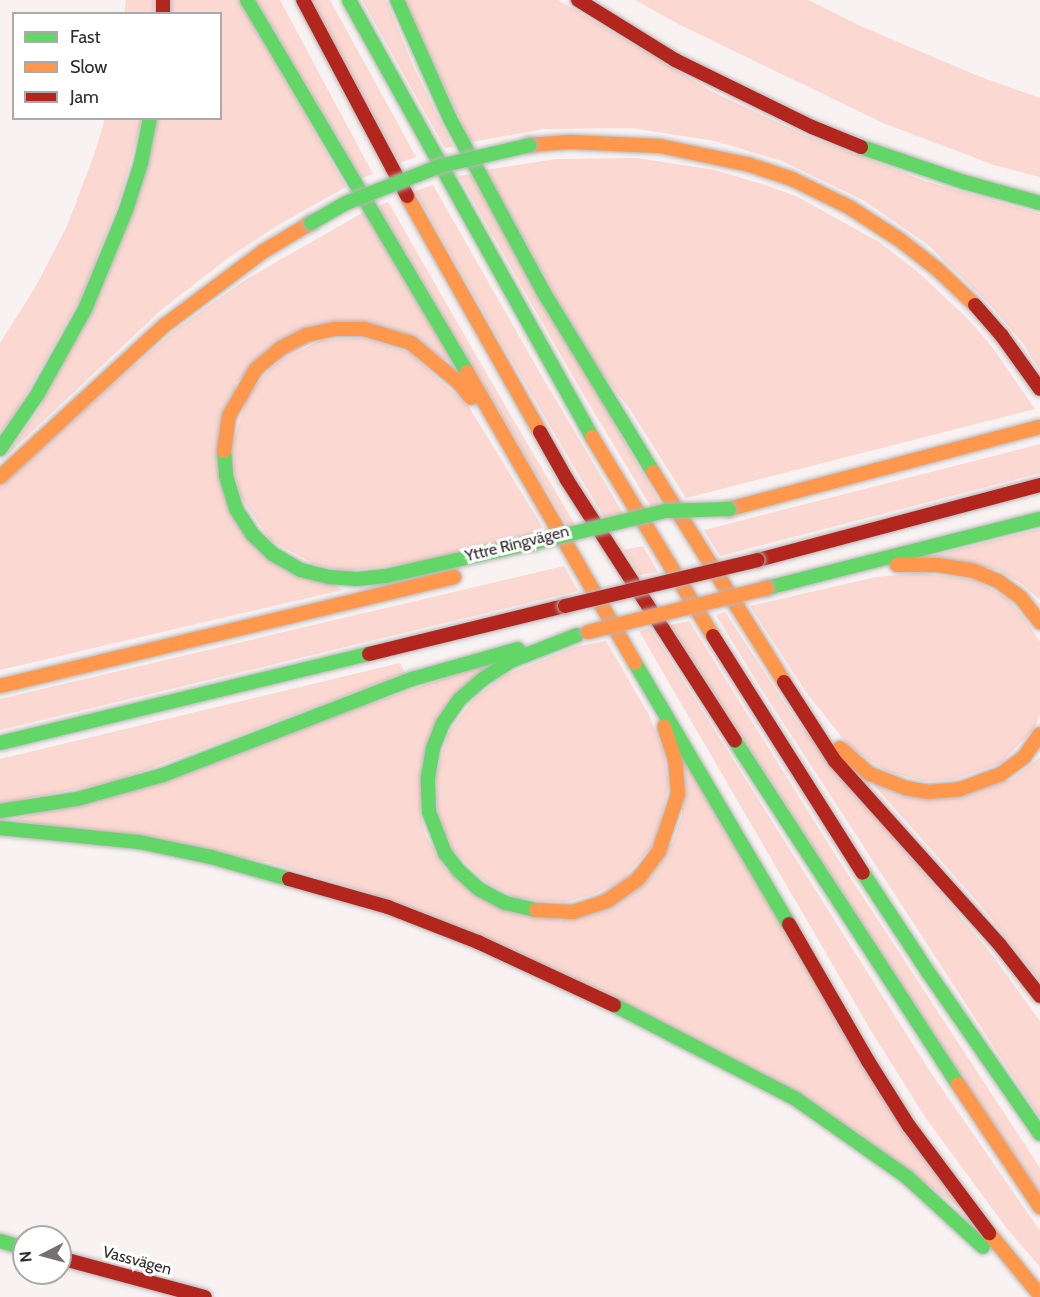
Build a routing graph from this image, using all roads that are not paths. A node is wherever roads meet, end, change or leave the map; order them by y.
1 (247, 0) edge
2 (303, 0) edge
3 (349, 0) edge
4 (397, 0) edge
5 (578, 0) edge
6 (150, 120) edge
7 (1040, 203) edge
8 (1040, 389) edge
9 (1040, 427) edge
10 (0, 449) edge
11 (0, 477) edge
12 (1040, 485) edge
13 (541, 501) junction
14 (1040, 519) edge
15 (535, 549) junction
16 (504, 564) dead end
17 (851, 568) junction
18 (471, 573) dead end
19 (604, 611) junction
20 (1040, 622) edge
21 (582, 634) junction
22 (778, 673) junction
23 (0, 686) edge
24 (1040, 734) edge
25 (0, 743) edge
26 (0, 811) edge
27 (0, 828) edge
28 (1040, 996) edge
29 (1040, 1134) edge
30 (1040, 1207) edge
31 (72, 1261) edge
32 (1040, 1295) edge
33 (205, 1297) edge
34 (1029, 1297) edge

1 - 13 main road
2 - 30 main road
3 - 29 main road
4 - 22 main road
5 - 7 main road
6 - 10 main road
8 - 11 main road, bridge
9 - 15 main road, Yttre Ringvägen, bridge
12 - 25 main road, bridge
13 - 15 main road
13 - 19 main road
14 - 17 main road
15 - 16 main road, Yttre Ringvägen
17 - 20 main road
17 - 21 main road, bridge
18 - 23 main road, Yttre Ringvägen
19 - 21 main road
19 - 32 main road
21 - 26 main road
22 - 24 main road
22 - 28 main road
27 - 34 main road
31 - 33 main road, Vassvägen

